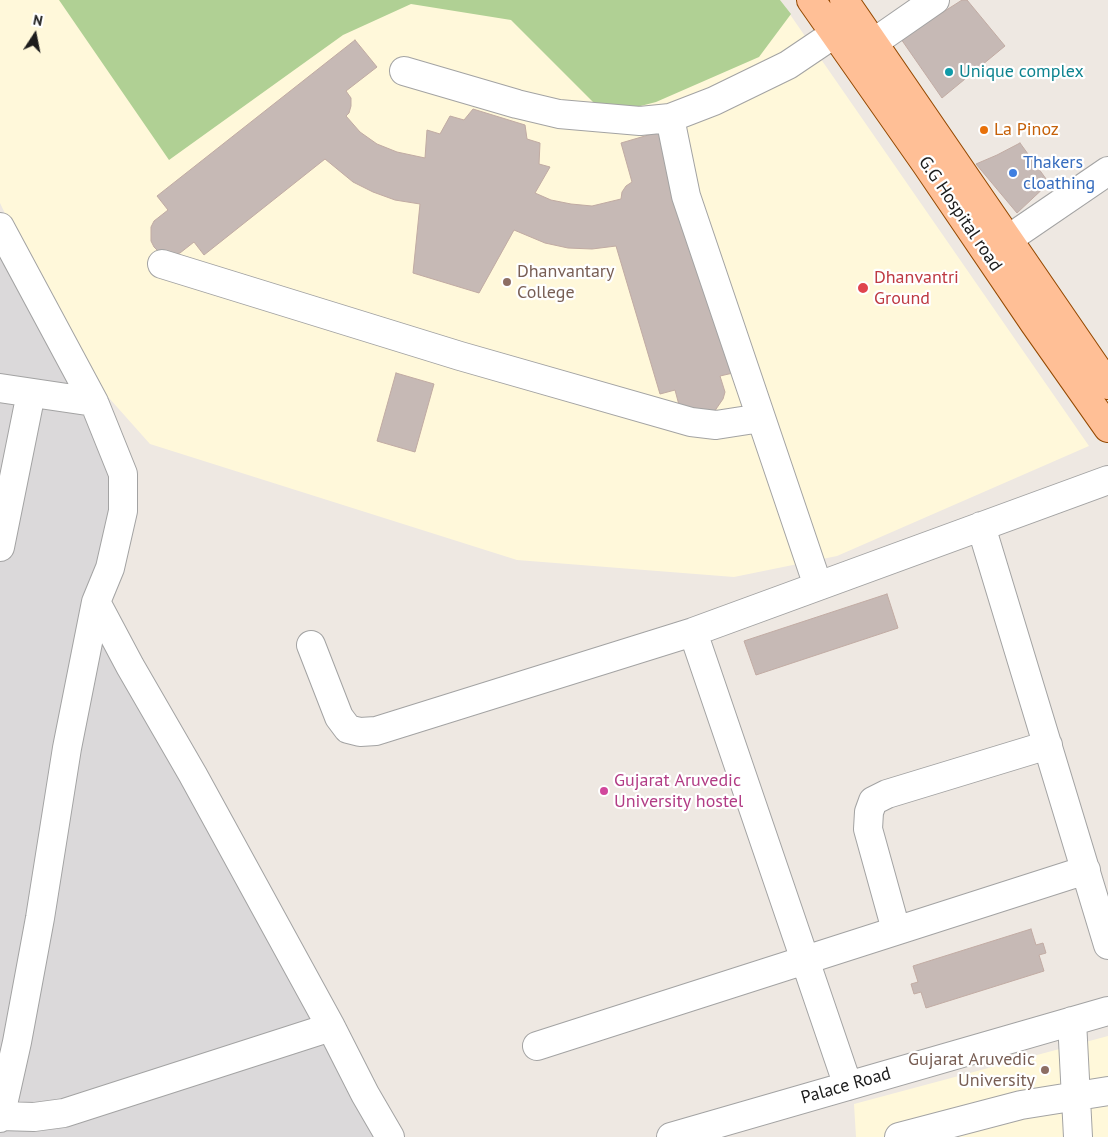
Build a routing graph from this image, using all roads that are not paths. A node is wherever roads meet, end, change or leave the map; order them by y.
1 (811, 0) edge
2 (844, 0) edge
3 (935, 0) edge
4 (834, 34) junction
5 (873, 42) junction
6 (404, 70) dead end
7 (670, 118) junction
8 (1108, 171) edge
9 (0, 227) edge
10 (1007, 240) junction
11 (162, 264) dead end
12 (1108, 385) edge
13 (0, 388) edge
14 (31, 393) junction
15 (94, 402) junction
16 (761, 418) junction
17 (1108, 428) edge
18 (1108, 480) edge
19 (981, 526) junction
20 (0, 547) edge
21 (818, 586) junction
22 (96, 602) junction
23 (693, 632) junction
24 (311, 645) dead end
25 (1048, 745) junction
26 (1086, 870) junction
27 (896, 930) junction
28 (1108, 944) edge
29 (804, 959) junction
30 (1108, 1011) edge
31 (1072, 1021) junction
32 (331, 1028) junction
33 (537, 1046) dead end
34 (848, 1086) junction
35 (1108, 1091) edge
36 (1076, 1096) junction
37 (0, 1117) edge
38 (390, 1137) edge
39 (671, 1137) edge
40 (899, 1137) edge
41 (1078, 1137) edge

1 - 4 main road, G.G Hospital road
2 - 5 main road, G.G Hospital road
3 - 5 street
4 - 7 street
4 - 17 main road, G.G Hospital road
5 - 10 main road, G.G Hospital road
6 - 7 street
7 - 16 street
8 - 10 street
9 - 15 street
10 - 12 main road, G.G Hospital road
11 - 16 street
13 - 14 street
14 - 15 street
14 - 20 street
15 - 22 street
16 - 21 street
18 - 19 street
19 - 21 street
19 - 25 street
21 - 23 street
22 - 32 street
22 - 37 street
23 - 24 street
23 - 29 street
25 - 26 street
25 - 27 street
26 - 27 street
26 - 28 street
27 - 29 street
29 - 33 street
29 - 34 street
30 - 31 street, Palace Road
31 - 34 street, Palace Road
31 - 36 street
32 - 37 street
32 - 38 street
34 - 39 street, Palace Road
35 - 36 street
36 - 40 street
36 - 41 street

